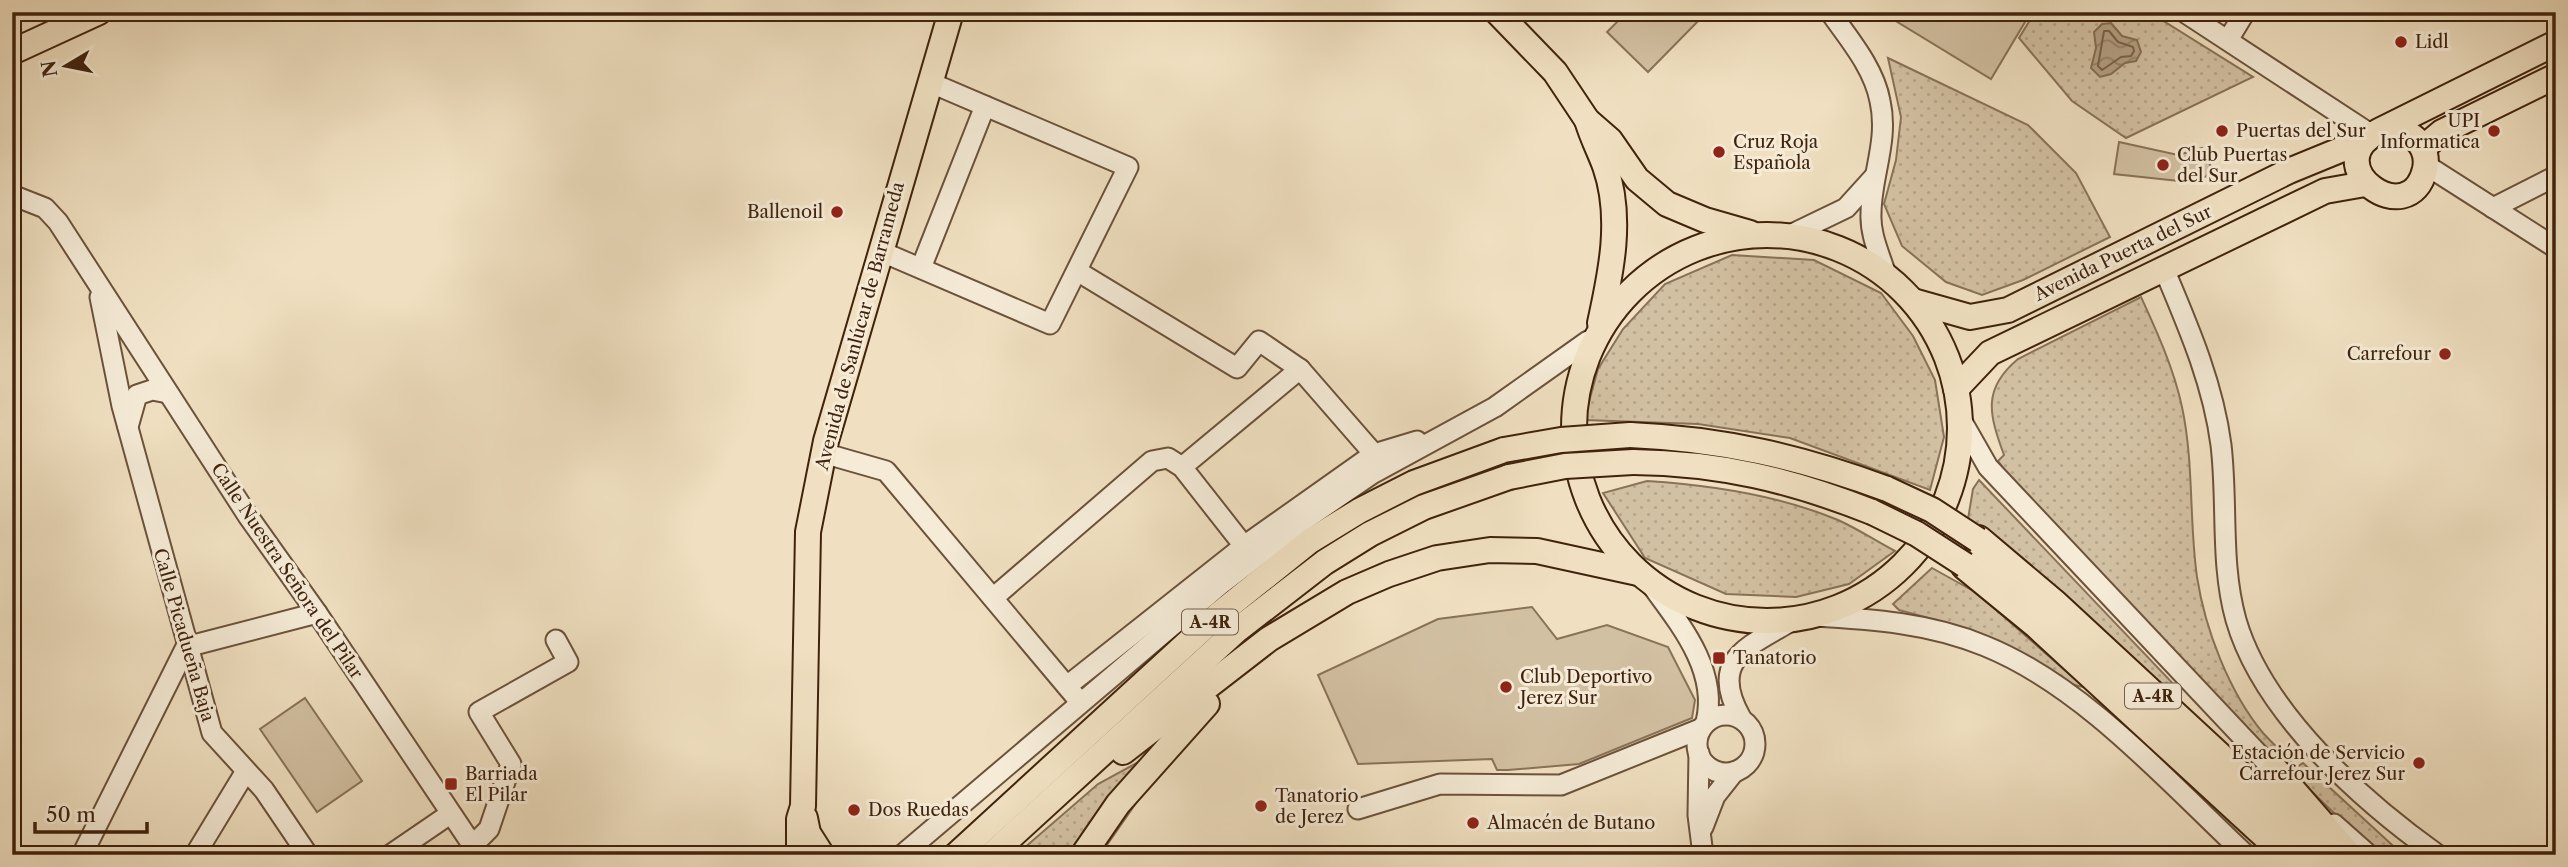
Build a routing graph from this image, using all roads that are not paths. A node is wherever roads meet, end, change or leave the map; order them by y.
1 (99, 12) edge
2 (951, 12) edge
3 (1497, 12) edge
4 (1830, 12) edge
5 (2185, 12) edge
6 (2245, 12) edge
7 (2228, 40) junction
8 (2556, 43) edge
9 (12, 52) edge
10 (2556, 76) edge
11 (929, 82) junction
12 (985, 106) junction
13 (1587, 120) junction
14 (2375, 134) junction
15 (2424, 157) junction
16 (1876, 175) junction
17 (2556, 176) edge
18 (2365, 184) junction
19 (13, 196) edge
20 (2493, 208) junction
21 (1756, 234) junction
22 (1790, 235) junction
23 (2556, 248) edge
24 (880, 251) junction
25 (921, 268) junction
26 (2164, 269) junction
27 (1077, 271) junction
28 (1885, 272) junction
29 (98, 286) junction
30 (1913, 301) junction
31 (1594, 333) junction
32 (1300, 369) junction
33 (1956, 389) junction
34 (168, 393) junction
35 (1959, 418) junction
36 (128, 427) junction
37 (1458, 428) junction
38 (823, 453) junction
39 (1374, 454) junction
40 (1182, 467) junction
41 (1978, 540) joint
42 (1244, 546) junction
43 (1965, 565) joint
44 (1644, 578) junction
45 (993, 598) junction
46 (317, 613) junction
47 (1311, 615) junction
48 (1803, 618) junction
49 (556, 640) dead end
50 (186, 647) junction
51 (1067, 686) junction
52 (1082, 704) junction
53 (1741, 718) junction
54 (1700, 738) junction
55 (1090, 766) junction
56 (246, 771) junction
57 (1734, 772) junction
58 (2275, 772) junction
59 (803, 806) junction
60 (1358, 808) dead end
61 (450, 814) junction
62 (1702, 831) junction
63 (475, 850) edge
64 (82, 855) edge
65 (195, 855) edge
66 (309, 855) edge
67 (390, 855) edge
68 (799, 855) edge
69 (822, 855) edge
70 (902, 855) edge
71 (956, 855) edge
72 (991, 855) edge
73 (1083, 855) edge
74 (1703, 855) edge
75 (2246, 855) edge
76 (2288, 855) edge
77 (2325, 855) edge
78 (2347, 855) edge
79 (2369, 855) edge
80 (2438, 855) edge

1 - 9 main road
2 - 11 main road, Avenida de Sanlúcar de Barrameda
3 - 13 main road
4 - 16 street
5 - 7 street
6 - 7 street
7 - 14 street
8 - 14 main road, Avenida Puerta del Sur
10 - 15 main road, Avenida Puerta del Sur
11 - 12 street
11 - 24 main road, Avenida de Sanlúcar de Barrameda
12 - 25 street
12 - 27 street
13 - 21 main road
13 - 31 main road
14 - 15 main road
14 - 18 main road
14 - 30 main road, Avenida Puerta del Sur
15 - 18 main road, Avenida Puerta del Sur
15 - 20 street
16 - 22 street
16 - 28 street
17 - 20 street
18 - 26 main road, Avenida Puerta del Sur
19 - 29 street, Calle Picadueña Baja
20 - 23 street
21 - 22 main road
21 - 31 main road
22 - 28 main road
24 - 25 street
24 - 38 main road, Avenida de Sanlúcar de Barrameda
25 - 27 street
26 - 33 main road, Avenida Puerta del Sur
26 - 80 street
27 - 32 street
28 - 30 main road
29 - 34 street, Calle Nuestra Señora del Pilar
29 - 36 street, Calle Picadueña Baja
30 - 33 main road
31 - 37 street
31 - 44 main road
32 - 39 street
32 - 40 street
33 - 35 main road
34 - 36 street
34 - 46 street, Calle Nuestra Señora del Pilar
35 - 48 main road
35 - 58 street
36 - 50 street, Calle Picadueña Baja
37 - 39 street
37 - 52 street
38 - 45 street
38 - 59 main road, Avenida de Sanlúcar de Barrameda
39 - 42 street
40 - 42 street
40 - 45 street
41 - 71 main road, A-4R, bridge
41 - 77 highway, A-4R
42 - 51 street
43 - 55 main road, A-4R, bridge
43 - 76 highway, A-4R
44 - 47 main road
44 - 48 main road
44 - 54 street
45 - 51 street
46 - 50 street
46 - 61 street, Calle Nuestra Señora del Pilar
47 - 55 main road
47 - 73 main road
48 - 53 street
48 - 75 street
49 - 63 street
50 - 56 street, Calle Picadueña Baja
50 - 64 street
51 - 52 street
52 - 70 street
53 - 54 street
53 - 57 street
54 - 57 street
54 - 60 street
54 - 62 street
55 - 72 main road, A-4R
56 - 65 street
56 - 66 street, Calle Picadueña Baja
57 - 62 street
58 - 78 highway
58 - 79 street
59 - 68 main road, Avenida de Sanlúcar de Barrameda
59 - 69 main road
61 - 63 street, Calle Nuestra Señora del Pilar
61 - 67 street
62 - 74 street

